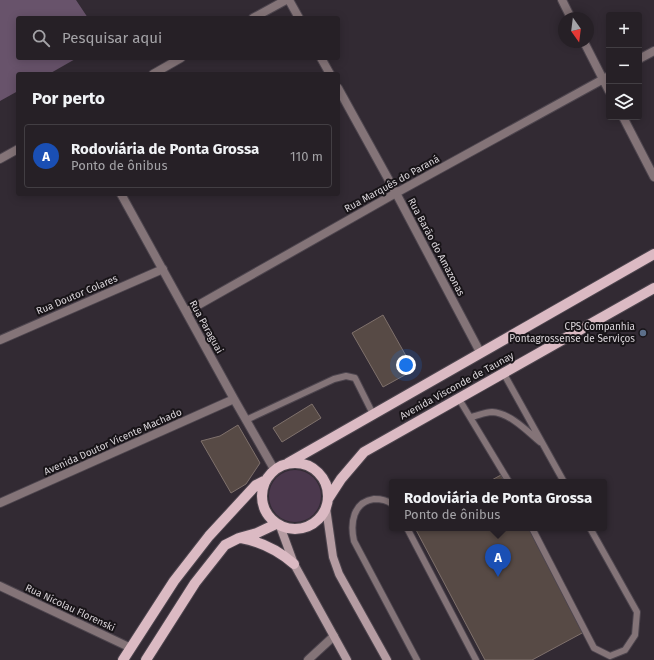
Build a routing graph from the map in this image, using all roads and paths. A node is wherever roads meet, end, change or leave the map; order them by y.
1 (286, 0) edge
2 (289, 0) edge
3 (562, 0) edge
4 (568, 12) edge
5 (257, 16) edge
6 (298, 16) edge
7 (588, 48) edge
8 (654, 51) edge
9 (642, 57) edge
10 (178, 60) edge
11 (322, 60) edge
12 (156, 72) edge
13 (329, 72) edge
14 (606, 78) edge
15 (340, 92) edge
16 (625, 120) edge
17 (16, 150) edge
18 (0, 159) edge
19 (654, 176) edge
20 (396, 193) junction
21 (122, 196) edge
22 (654, 254) edge
23 (163, 269) junction
24 (654, 288) edge
25 (186, 312) junction
26 (0, 340) edge
27 (480, 352) junction
28 (504, 374) junction
29 (234, 399) junction
30 (459, 399) junction
31 (373, 414) junction
32 (470, 417) junction
33 (246, 420) junction
34 (543, 444) junction
35 (288, 464) junction
36 (274, 469) junction
37 (507, 479) edge
38 (562, 479) edge
39 (264, 481) junction
40 (0, 503) edge
41 (389, 503) edge
42 (327, 504) junction
43 (278, 525) junction
44 (409, 531) edge
45 (534, 531) edge
46 (592, 531) edge
47 (239, 538) junction
48 (294, 564) junction
49 (0, 586) edge
50 (334, 636) junction
51 (131, 648) junction
52 (123, 660) edge
53 (146, 660) edge
54 (308, 660) edge
55 (347, 660) edge
56 (387, 660) edge
57 (417, 660) edge
58 (476, 660) edge

1 - 5 street
2 - 6 street
3 - 4 street
7 - 14 street
8 - 9 street
10 - 12 street
11 - 13 street
14 - 20 street, Rua Marquês do Paraná
15 - 20 street, Rua Barão do Amazonas
16 - 19 street
17 - 18 street
20 - 25 street, Rua Marquês do Paraná
20 - 27 street, Rua Barão do Amazonas
21 - 23 street, Rua Paraguai
22 - 27 main road, Avenida Visconde de Taunay
23 - 25 street, Rua Paraguai
23 - 26 street, Rua Doutor Colares
24 - 28 main road, Avenida Visconde de Taunay
25 - 29 street, Rua Paraguai
27 - 31 main road, Avenida Visconde de Taunay
28 - 30 main road, Avenida Visconde de Taunay
28 - 34 lane
29 - 33 street, Rua Paraguai
29 - 40 street, Avenida Doutor Vicente Machado
30 - 32 lane
30 - 42 main road, Avenida Visconde de Taunay
31 - 33 lane
31 - 35 main road, Avenida Visconde de Taunay
32 - 34 lane
32 - 37 lane
33 - 36 street, Rua Paraguai
34 - 38 lane
35 - 36 main road, Avenida Visconde de Taunay
35 - 42 main road, Avenida Visconde de Taunay
36 - 39 main road
39 - 43 main road
39 - 51 main road
41 - 57 lane
42 - 43 main road, Avenida Visconde de Taunay
42 - 56 main road
43 - 47 main road
43 - 48 main road
44 - 58 lane
45 - 46 lane
47 - 48 main road
47 - 53 main road
48 - 50 main road
49 - 51 street, Rua Nicolau Florenski
50 - 54 street
50 - 55 main road
51 - 52 main road

